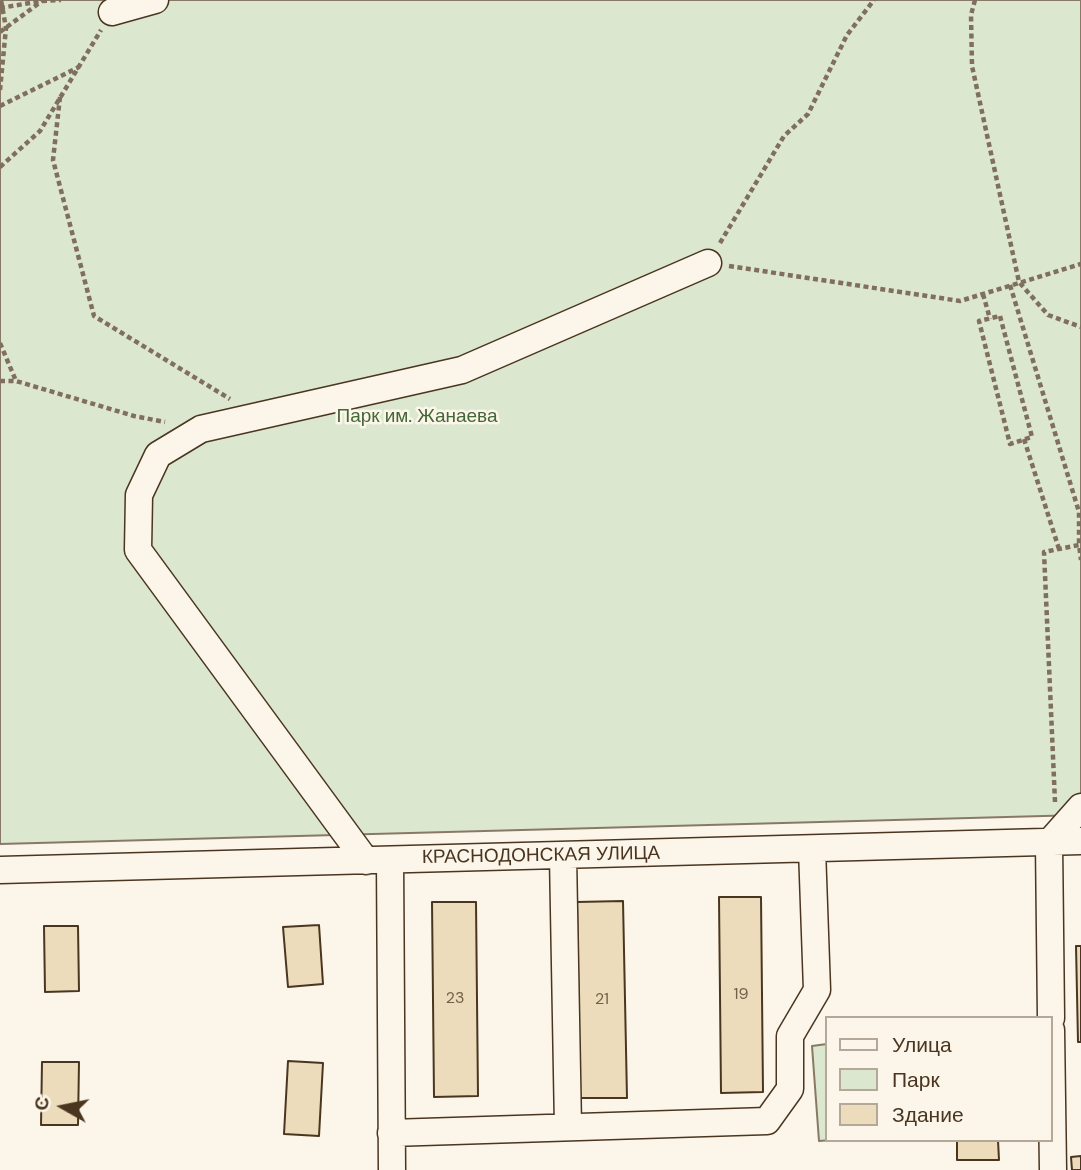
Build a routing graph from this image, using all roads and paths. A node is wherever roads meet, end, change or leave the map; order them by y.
1 (1, 0) edge
2 (61, 0) edge
3 (155, 0) edge
4 (874, 0) edge
5 (975, 0) edge
6 (42, 1) edge
7 (1, 8) edge
8 (112, 12) joint
9 (3, 30) edge
10 (79, 66) junction
11 (0, 90) edge
12 (60, 97) junction
13 (0, 106) edge
14 (0, 167) edge
15 (708, 263) junction
16 (1081, 264) edge
17 (1020, 282) junction
18 (1010, 285) junction
19 (983, 293) junction
20 (990, 319) junction
21 (1081, 327) edge
22 (0, 343) edge
23 (0, 381) edge
24 (16, 381) junction
25 (260, 416) junction
26 (201, 429) junction
27 (1024, 439) junction
28 (1079, 545) junction
29 (1059, 549) junction
30 (1081, 560) edge
31 (1081, 807) edge
32 (1062, 840) edge
33 (812, 849) junction
34 (563, 856) junction
35 (378, 860) junction
36 (0, 870) edge
37 (1051, 1016) edge
38 (568, 1127) junction
39 (391, 1133) junction
40 (1053, 1142) edge
41 (391, 1170) edge
42 (1053, 1170) edge

1 - 7 path
2 - 6 path
3 - 8 street
4 - 15 path
5 - 17 path
6 - 7 path
6 - 9 path
7 - 9 path
8 - 10 path
9 - 11 path
10 - 12 path
10 - 13 path
12 - 14 path
12 - 25 path
15 - 19 path
15 - 25 street
16 - 17 path
17 - 18 path
17 - 21 path
18 - 19 path
18 - 28 path
19 - 20 path
20 - 27 path
20 - 27 path
22 - 24 path
23 - 24 path
24 - 26 path
25 - 26 street
26 - 35 street
27 - 29 path
28 - 29 path
28 - 30 path
29 - 32 path
31 - 32 street
32 - 33 street, КРАСНОДОНСКАЯ УЛИЦА
32 - 37 street
33 - 34 street, КРАСНОДОНСКАЯ УЛИЦА
33 - 38 street
34 - 35 street, КРАСНОДОНСКАЯ УЛИЦА
34 - 38 street
35 - 36 street, КРАСНОДОНСКАЯ УЛИЦА
35 - 39 street
38 - 39 street
39 - 41 street
40 - 42 street

